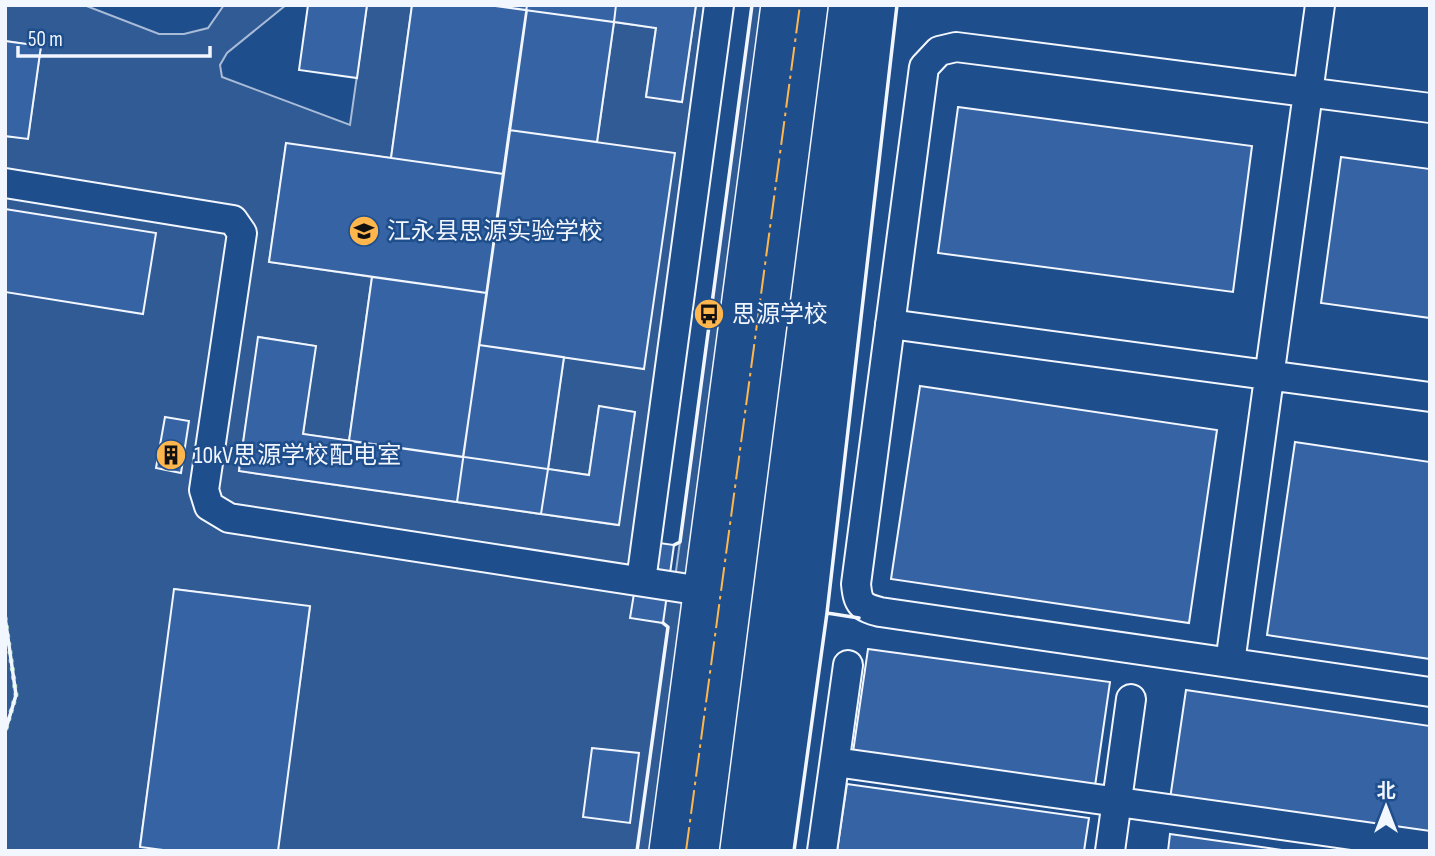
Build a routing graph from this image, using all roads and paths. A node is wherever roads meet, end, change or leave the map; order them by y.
1 (719, 5) edge
2 (780, 5) edge
3 (809, 5) edge
4 (1320, 5) edge
5 (1308, 92) junction
6 (1430, 108) edge
7 (5, 183) edge
8 (890, 324) junction
9 (752, 331) junction
10 (1269, 375) junction
11 (1430, 397) edge
12 (641, 581) junction
13 (702, 592) junction
14 (1230, 663) junction
15 (848, 665) dead end
16 (1430, 692) edge
17 (1130, 699) dead end
18 (835, 762) junction
19 (1117, 801) junction
20 (1430, 846) edge
21 (667, 851) edge
22 (700, 851) edge
23 (822, 851) edge
24 (1110, 851) edge

1 - 12 lane
2 - 9 main road
3 - 9 main road
4 - 5 lane
5 - 6 lane
5 - 8 lane
5 - 10 lane
7 - 12 lane
8 - 10 lane
8 - 14 lane
9 - 13 main road
9 - 22 main road
10 - 11 lane
10 - 14 lane
12 - 13 lane
13 - 21 main road
14 - 16 lane
15 - 18 lane
17 - 19 lane
18 - 19 lane
18 - 23 lane
19 - 20 lane
19 - 24 lane

